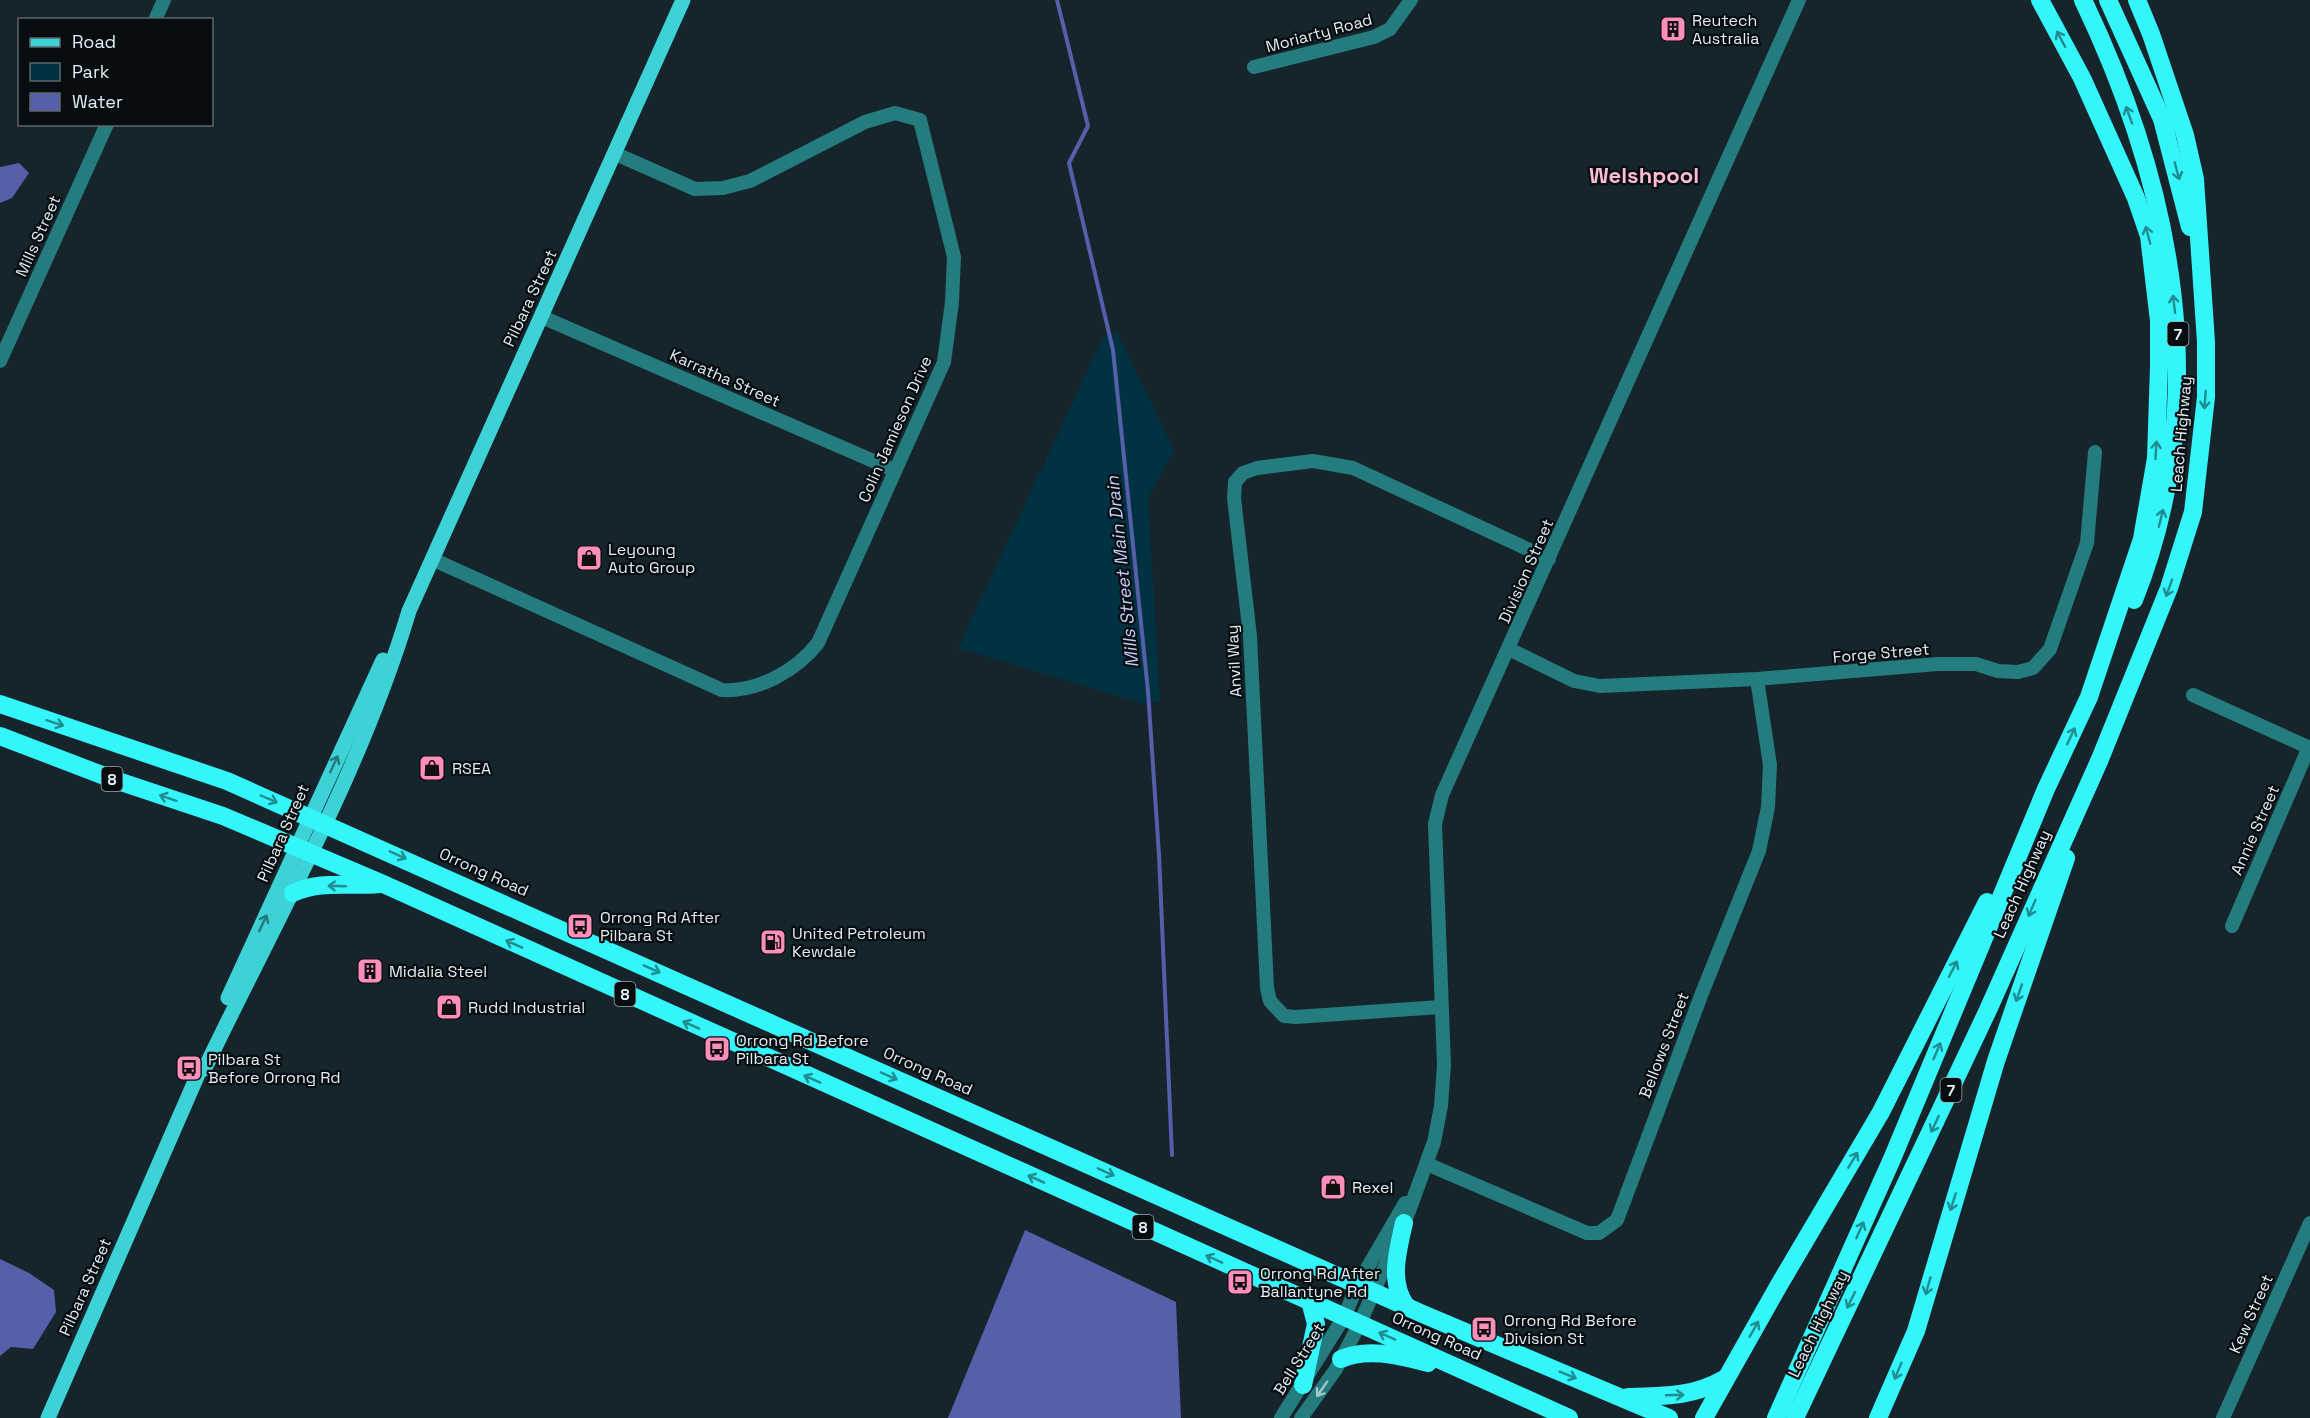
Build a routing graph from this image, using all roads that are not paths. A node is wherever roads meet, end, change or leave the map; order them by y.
1 (164, 0) edge
2 (683, 0) edge
3 (1411, 0) edge
4 (1799, 0) edge
5 (2040, 0) edge
6 (2083, 0) edge
7 (2108, 0) edge
8 (2137, 0) edge
9 (156, 18) edge
10 (1254, 67) dead end
11 (106, 126) edge
12 (616, 154) junction
13 (542, 316) junction
14 (2206, 342) junction
15 (0, 361) edge
16 (2095, 452) dead end
17 (894, 470) junction
18 (432, 559) junction
19 (1549, 559) junction
20 (1509, 649) junction
21 (2100, 669) junction
22 (1757, 679) junction
23 (2193, 695) dead end
24 (0, 704) edge
25 (0, 736) edge
26 (2310, 747) edge
27 (2100, 759) junction
28 (2046, 789) junction
29 (317, 820) junction
30 (304, 850) junction
31 (381, 884) junction
32 (293, 893) junction
33 (2232, 926) dead end
34 (1440, 1007) junction
35 (199, 1072) junction
36 (1427, 1164) junction
37 (1418, 1184) junction
38 (1404, 1223) junction
39 (2310, 1223) edge
40 (2307, 1240) edge
41 (1366, 1287) junction
42 (1310, 1301) junction
43 (1407, 1307) junction
44 (1352, 1320) junction
45 (1341, 1359) junction
46 (1479, 1377) junction
47 (1725, 1379) junction
48 (1303, 1385) junction
49 (1621, 1397) junction
50 (1880, 1416) edge
51 (48, 1418) edge
52 (1281, 1418) edge
53 (1301, 1418) edge
54 (1569, 1418) edge
55 (1669, 1418) edge
56 (1704, 1418) edge
57 (1776, 1418) edge
58 (1795, 1418) edge
59 (2223, 1418) edge

1 - 9 street
2 - 12 main road, Pilbara Street
3 - 10 street, Moriarty Road
4 - 19 street, Division Street
21 -> 5 highway, 7
21 -> 6 highway, 7
7 -> 14 highway, 7
8 - 14 highway, 7
11 - 15 street, Mills Street
12 - 13 main road, Pilbara Street
12 - 17 street, Colin Jamieson Drive
13 - 17 street, Karratha Street
13 - 18 main road, Pilbara Street
14 -> 27 highway, Leach Highway / 7
16 - 22 street, Forge Street
17 - 18 street, Colin Jamieson Drive
18 - 29 main road, Pilbara Street
19 - 20 street, Division Street
19 - 34 street, Anvil Way
20 - 22 street, Forge Street
20 - 34 street, Division Street
28 -> 21 highway, Leach Highway / 7
22 - 36 street, Bellows Street
23 - 26 street
24 -> 29 highway, Orrong Road / 8
30 -> 25 highway, Orrong Road / 8
26 - 33 street, Annie Street
27 -> 50 highway
27 -> 58 highway, Leach Highway / 7
47 -> 28 highway
57 -> 28 highway, Leach Highway / 7
29 - 30 main road, Pilbara Street
29 -> 41 highway, Orrong Road / 8
30 - 31 highway, Orrong Road / 8
30 - 32 main road, Pilbara Street
35 -> 30 main road, Pilbara Street
31 -> 32 highway
42 -> 31 highway, Orrong Road / 8
32 - 35 main road, Pilbara Street
34 - 36 street, Division Street
35 - 51 main road, Pilbara Street
36 - 37 street, Division Street
37 - 38 street, Division Street
37 - 41 street, Division Street
38 - 41 street, Division Street
38 - 43 highway
39 - 40 street, Kew Street
40 - 59 street, Kew Street
41 - 43 highway, Orrong Road / 8
41 - 44 street
42 - 44 highway, Orrong Road / 8
42 - 48 highway
43 -> 49 highway, Orrong Road / 8
44 - 45 street, Bell Street
46 -> 44 highway, Orrong Road / 8
44 - 48 street, Bell Street
45 - 46 highway
45 -> 53 street, Bell Street
46 - 54 highway, Orrong Road / 8
49 -> 47 highway
47 - 56 highway
48 - 52 street, Bell Street
49 - 55 highway, Orrong Road / 8

